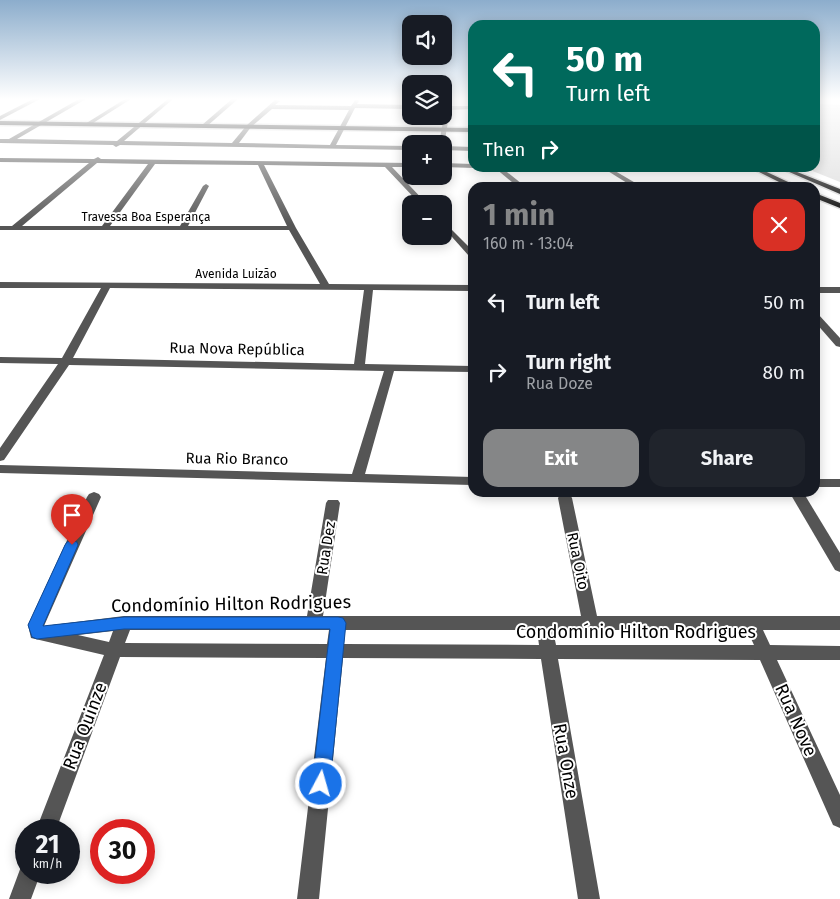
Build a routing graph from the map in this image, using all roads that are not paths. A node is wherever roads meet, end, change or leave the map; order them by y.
1 (0, 141) edge
2 (10, 141) junction
3 (122, 141) edge
4 (237, 141) edge
5 (336, 141) edge
6 (118, 144) junction
7 (234, 145) junction
8 (332, 147) junction
9 (0, 148) edge
10 (402, 148) edge
11 (452, 148) edge
12 (468, 149) edge
13 (110, 150) dead end
14 (103, 156) dead end
15 (0, 160) edge
16 (95, 161) junction
17 (153, 162) junction
18 (260, 163) junction
19 (387, 165) junction
20 (402, 165) edge
21 (452, 166) edge
22 (468, 166) edge
23 (503, 172) edge
24 (613, 172) edge
25 (764, 172) edge
26 (792, 172) edge
27 (516, 182) edge
28 (630, 182) edge
29 (785, 182) edge
30 (816, 182) edge
31 (820, 184) edge
32 (206, 186) dead end
33 (840, 192) edge
34 (415, 195) edge
35 (820, 197) edge
36 (840, 206) edge
37 (0, 228) edge
38 (14, 228) junction
39 (104, 228) junction
40 (183, 228) junction
41 (292, 228) junction
42 (452, 233) edge
43 (468, 250) edge
44 (0, 285) edge
45 (107, 286) junction
46 (326, 287) junction
47 (369, 288) junction
48 (468, 288) edge
49 (820, 290) edge
50 (840, 290) edge
51 (820, 322) edge
52 (840, 344) edge
53 (0, 360) edge
54 (66, 361) junction
55 (359, 366) junction
56 (390, 367) junction
57 (468, 369) edge
58 (0, 457) edge
59 (0, 469) edge
60 (357, 478) junction
61 (468, 481) edge
62 (820, 483) edge
63 (840, 483) edge
64 (94, 497) dead end
65 (799, 497) edge
66 (565, 498) dead end
67 (333, 503) dead end
68 (840, 566) edge
69 (124, 623) junction
70 (314, 623) junction
71 (338, 623) junction
72 (544, 623) junction
73 (590, 623) junction
74 (752, 623) junction
75 (840, 623) edge
76 (37, 633) junction
77 (113, 650) junction
78 (335, 651) junction
79 (548, 652) junction
80 (765, 652) junction
81 (840, 653) edge
82 (840, 818) edge
83 (50, 819) edge
84 (26, 884) edge
85 (20, 899) edge
86 (308, 899) edge
87 (589, 899) edge

1 - 2 street
2 - 6 street
2 - 9 street
3 - 6 street
4 - 7 street
5 - 8 street
6 - 7 street
6 - 13 street
7 - 8 street
8 - 10 street
11 - 12 street
14 - 16 street
15 - 16 street
16 - 17 street
16 - 38 street
17 - 18 street
17 - 39 street
18 - 19 street
18 - 41 street
19 - 20 street
19 - 34 street
21 - 22 street
23 - 27 street
24 - 28 street
25 - 29 main road
26 - 30 main road
31 - 33 main road
32 - 40 street
35 - 36 main road
37 - 38 street, Travessa Boa Esperança
38 - 39 street, Travessa Boa Esperança
39 - 40 street, Travessa Boa Esperança
40 - 41 street, Travessa Boa Esperança
41 - 46 street
42 - 43 street
44 - 45 street, Avenida Luizão
45 - 46 street, Avenida Luizão
45 - 54 street
46 - 47 street, Avenida Luizão
47 - 48 street, Avenida Luizão
47 - 55 street
49 - 50 street
51 - 52 street
53 - 54 street, Rua Nova República
54 - 55 street, Rua Nova República
54 - 58 street
55 - 56 street, Rua Nova República
56 - 57 street, Rua Nova República
56 - 60 street
59 - 60 street, Rua Rio Branco
60 - 61 street, Rua Rio Branco
62 - 63 street
64 - 76 street
65 - 68 street
66 - 73 street, Rua Oito
67 - 70 street, Rua Dez
69 - 70 street, Condomínio Hilton Rodrigues
69 - 76 street, Condomínio Hilton Rodrigues
69 - 77 street, Rua Quinze
70 - 71 street, Condomínio Hilton Rodrigues
71 - 72 street, Condomínio Hilton Rodrigues
71 - 78 street
72 - 73 street, Condomínio Hilton Rodrigues
72 - 79 street, Rua Onze
73 - 74 street, Condomínio Hilton Rodrigues
74 - 75 street, Condomínio Hilton Rodrigues
74 - 80 street, Rua Nove
76 - 77 street, Condomínio Hilton Rodrigues
77 - 78 street, Condomínio Hilton Rodrigues
77 - 83 street, Rua Quinze
78 - 79 street, Condomínio Hilton Rodrigues
78 - 86 street
79 - 80 street, Condomínio Hilton Rodrigues
79 - 87 street, Rua Onze
80 - 81 street, Condomínio Hilton Rodrigues
80 - 82 street, Rua Nove
84 - 85 street

